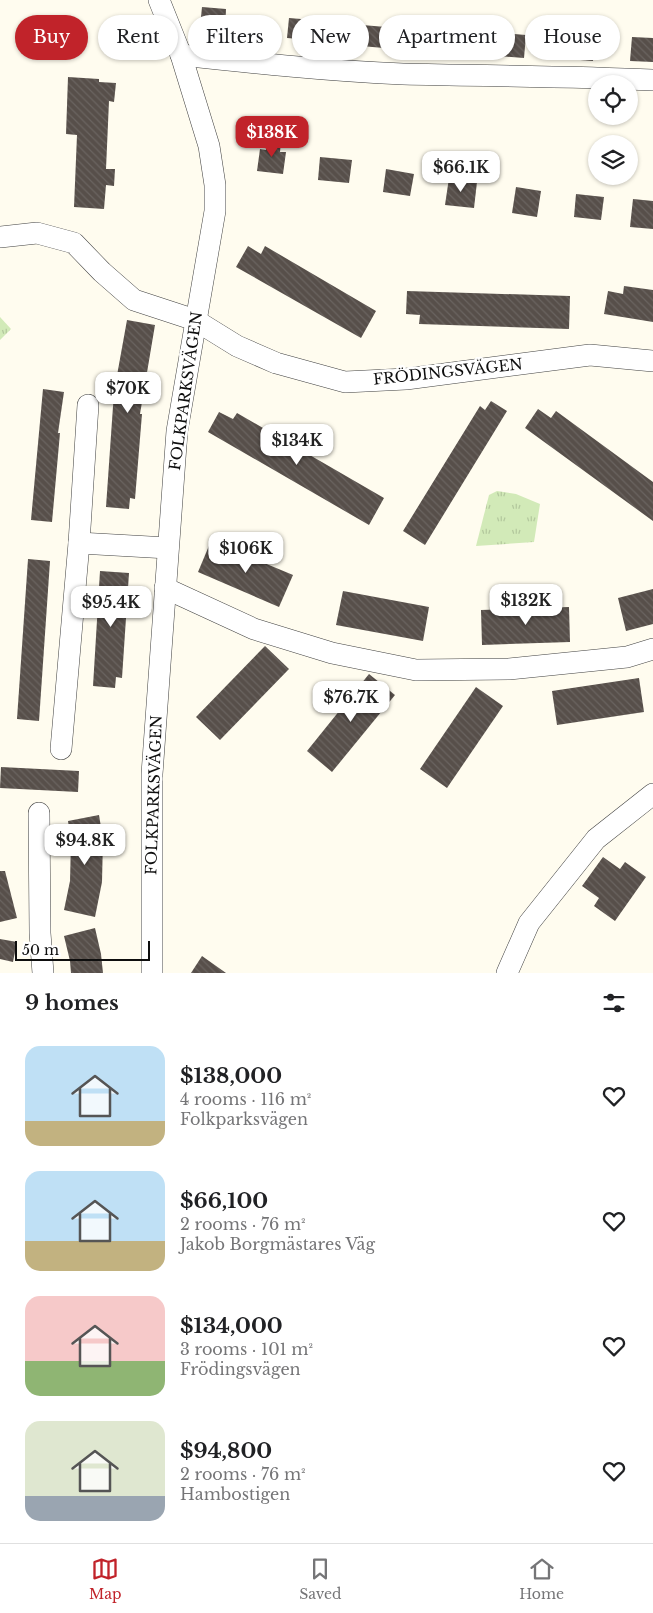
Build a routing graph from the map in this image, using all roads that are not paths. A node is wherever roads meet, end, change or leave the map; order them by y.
1 (159, 0) edge
2 (181, 55) junction
3 (653, 80) edge
4 (0, 237) edge
5 (195, 320) junction
6 (653, 360) edge
7 (88, 405) dead end
8 (79, 543) junction
9 (168, 548) junction
10 (165, 588) junction
11 (653, 650) edge
12 (61, 749) dead end
13 (653, 794) edge
14 (39, 813) dead end
15 (43, 973) edge
16 (152, 973) edge
17 (507, 973) edge

1 - 2 street, FOLKPARKSVÄGEN
2 - 3 street
2 - 5 street, FOLKPARKSVÄGEN
4 - 5 street, FRÖDINGSVÄGEN
5 - 6 street, FRÖDINGSVÄGEN
5 - 9 street, FOLKPARKSVÄGEN
7 - 8 street
8 - 9 street
8 - 12 street
9 - 10 street, FOLKPARKSVÄGEN
10 - 11 street
10 - 16 street, FOLKPARKSVÄGEN
13 - 17 street
14 - 15 street

